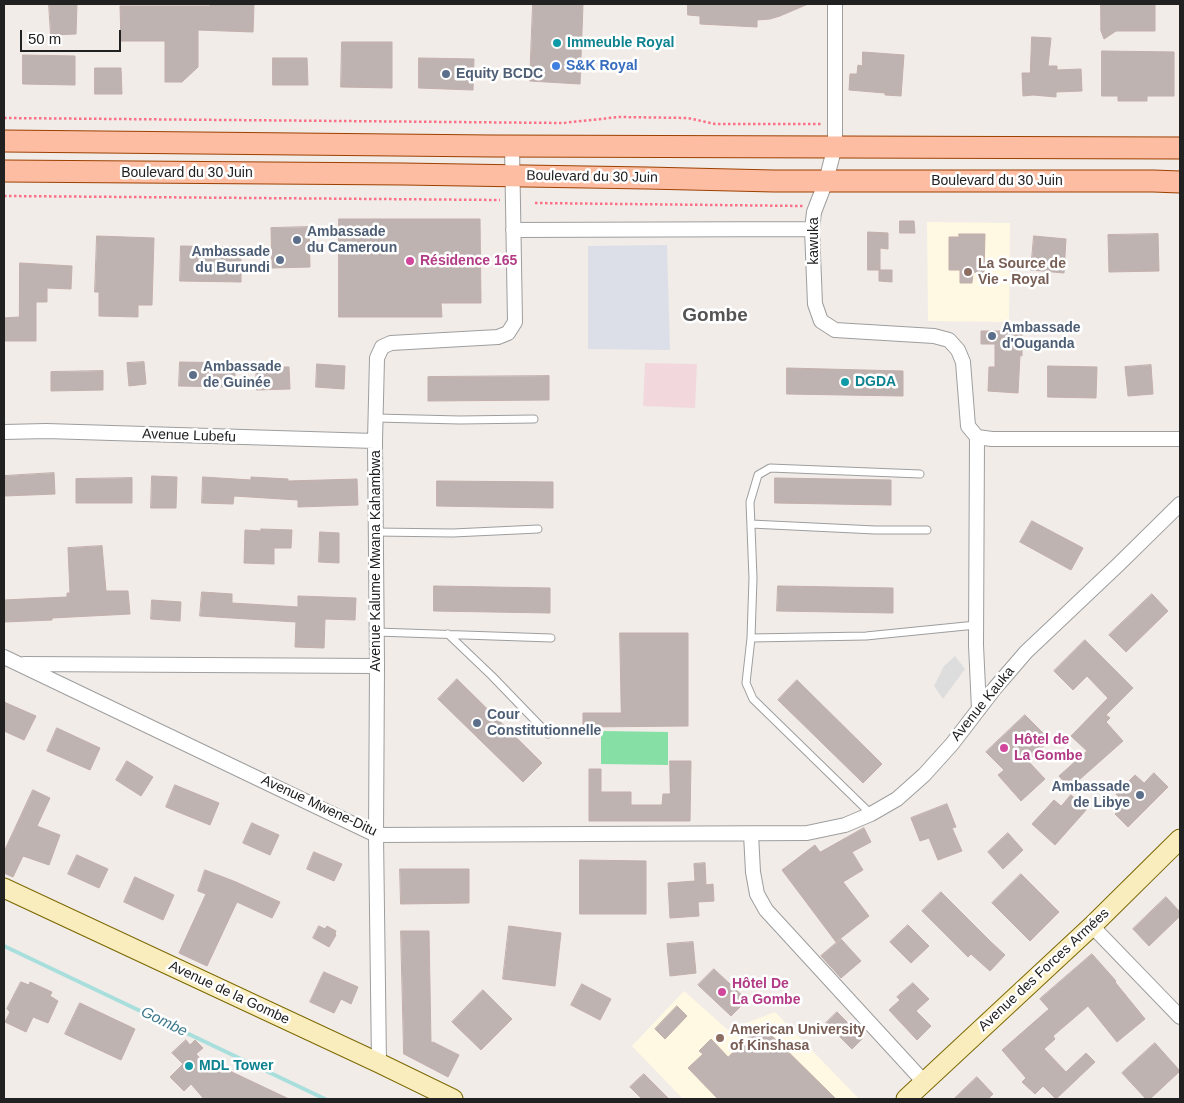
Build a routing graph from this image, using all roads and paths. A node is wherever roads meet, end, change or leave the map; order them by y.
1 (835, 4) edge
2 (4, 118) edge
3 (835, 124) junction
4 (4, 141) edge
5 (512, 146) junction
6 (834, 146) junction
7 (1151, 148) junction
8 (1180, 148) edge
9 (4, 171) edge
10 (512, 176) junction
11 (1153, 180) junction
12 (826, 181) junction
13 (1180, 182) edge
14 (4, 196) edge
15 (501, 200) dead end
16 (535, 203) dead end
17 (816, 206) junction
18 (812, 229) junction
19 (513, 230) junction
20 (376, 418) junction
21 (534, 419) dead end
22 (4, 432) edge
23 (977, 437) junction
24 (1180, 439) edge
25 (375, 441) junction
26 (920, 474) dead end
27 (1180, 504) edge
28 (751, 524) junction
29 (538, 529) dead end
30 (927, 530) dead end
31 (375, 532) junction
32 (976, 625) junction
33 (377, 632) junction
34 (448, 634) junction
35 (551, 638) dead end
36 (751, 638) junction
37 (4, 657) edge
38 (18, 664) junction
39 (377, 666) junction
40 (979, 709) junction
41 (548, 734) dead end
42 (871, 814) junction
43 (751, 834) junction
44 (376, 835) junction
45 (1180, 839) edge
46 (4, 888) edge
47 (1092, 926) junction
48 (1180, 1017) edge
49 (379, 1063) junction
50 (924, 1082) junction
51 (453, 1099) edge
52 (906, 1099) edge

1 - 3 street, kawuka
2 - 3 path
3 - 6 street, kawuka
4 - 5 main road
5 - 6 main road
5 - 10 street, Avenue Kalume Mwana Kahambwa
6 - 7 main road
6 - 12 street, kawuka
7 - 8 main road
7 - 11 main road
9 - 10 main road, Boulevard du 30 Juin
10 - 12 main road, Boulevard du 30 Juin
10 - 19 street, Avenue Kalume Mwana Kahambwa
11 - 12 main road, Boulevard du 30 Juin
11 - 13 main road, Boulevard du 30 Juin
12 - 17 street, kawuka
14 - 15 path
16 - 17 path
17 - 18 street, kawuka
18 - 19 street
18 - 23 street, kawuka
19 - 20 street, Avenue Kalume Mwana Kahambwa
20 - 21 lane
20 - 25 street, Avenue Kalume Mwana Kahambwa
22 - 25 street, Avenue Lubefu
23 - 24 street
23 - 32 street
25 - 31 street, Avenue Kalume Mwana Kahambwa
26 - 28 lane
27 - 40 street, Avenue Kauka
28 - 30 lane
28 - 36 lane
29 - 31 lane
31 - 33 street, Avenue Kalume Mwana Kahambwa
32 - 36 lane
32 - 40 street
33 - 34 lane
33 - 39 street, Avenue Kalume Mwana Kahambwa
34 - 35 lane
34 - 41 lane
36 - 42 lane
37 - 38 street, Avenue Mwene-Ditu
38 - 39 street
38 - 44 street, Avenue Mwene-Ditu
39 - 44 street, Avenue Kalume Mwana Kahambwa
40 - 42 street, Avenue Kauka
42 - 43 street, Avenue Kauka
43 - 44 street, Avenue Mwene-Ditu
43 - 50 street
44 - 49 street, Avenue Kalume Mwana Kahambwa
45 - 47 street, Avenue des Forces Armées
46 - 49 street, Avenue de la Gombe
47 - 48 street
47 - 50 street, Avenue des Forces Armées
49 - 51 street, Avenue de la Gombe
50 - 52 street, Avenue des Forces Armées

